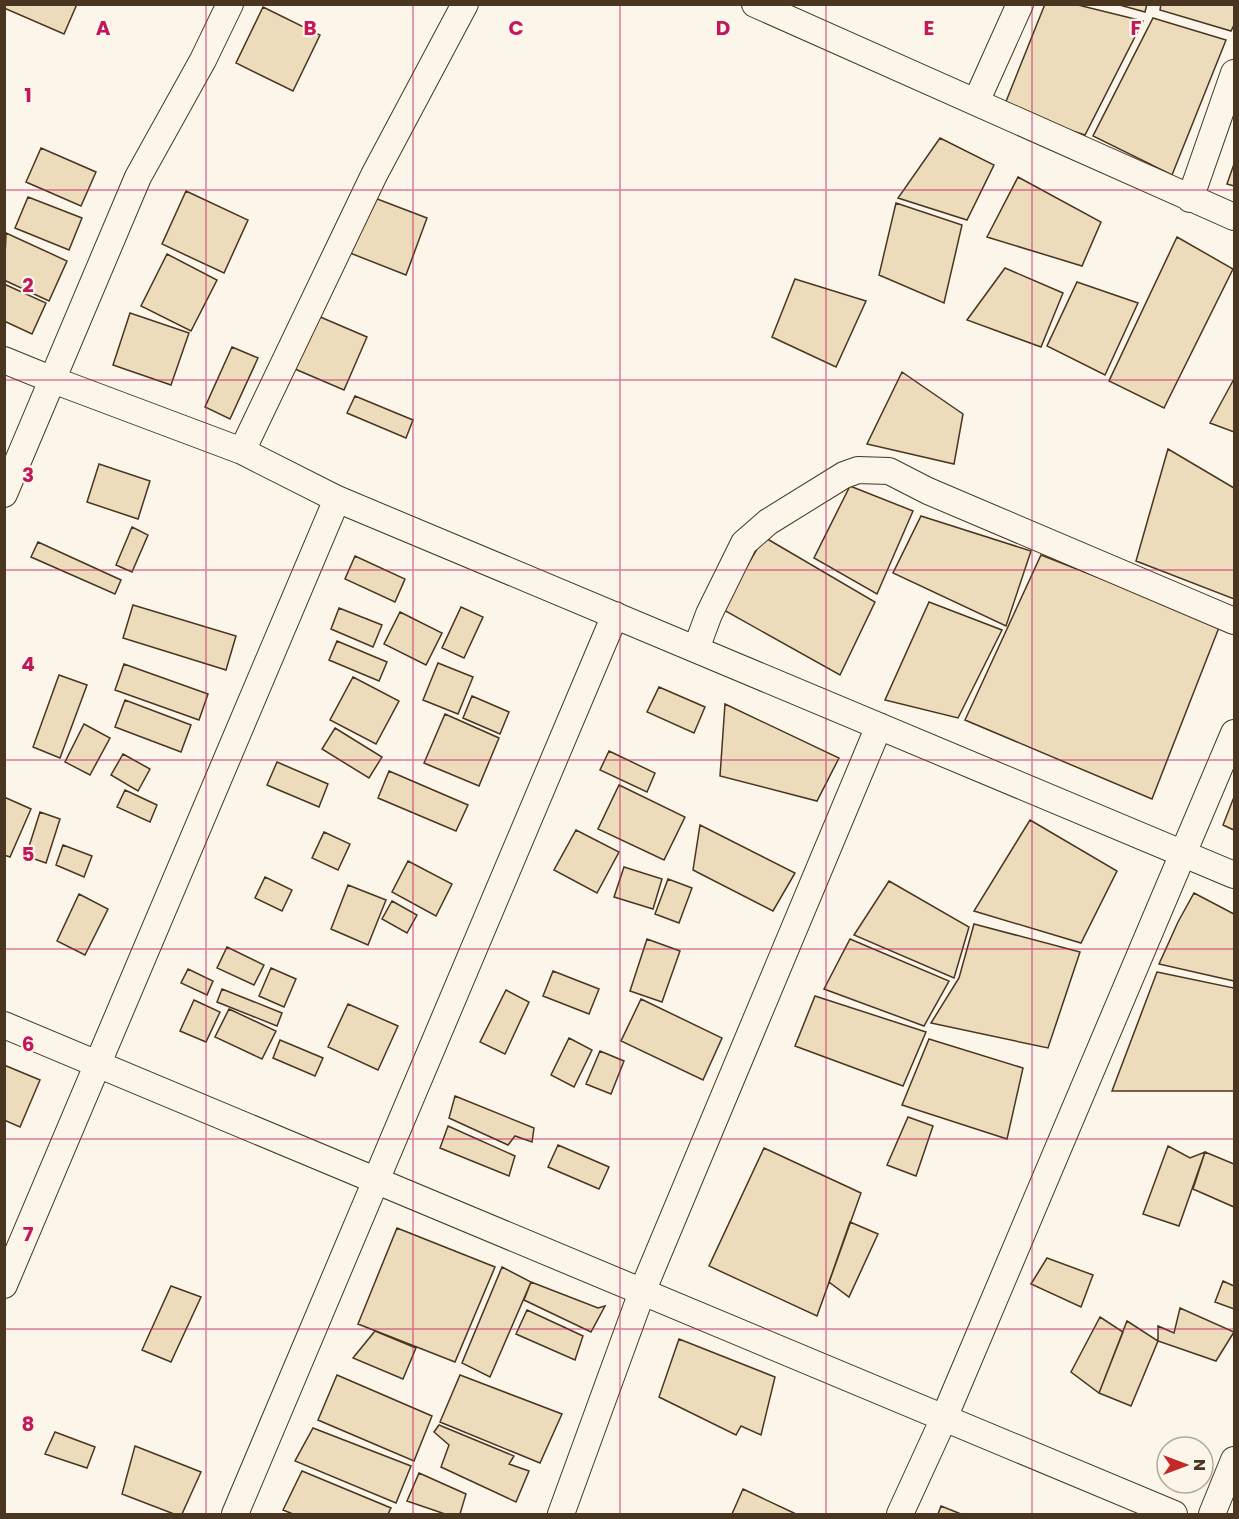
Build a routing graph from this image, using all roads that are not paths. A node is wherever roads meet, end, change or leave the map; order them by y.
1 (230, 4) edge
2 (465, 4) edge
3 (755, 4) edge
4 (1020, 4) edge
5 (1234, 73) edge
6 (976, 102) junction
7 (1190, 199) junction
8 (1234, 217) edge
9 (4, 360) edge
10 (53, 380) junction
11 (242, 450) junction
12 (4, 494) edge
13 (337, 499) junction
14 (615, 615) junction
15 (1234, 621) edge
16 (696, 649) junction
17 (879, 726) junction
18 (1234, 733) edge
19 (1184, 853) junction
20 (1234, 875) edge
21 (4, 1025) edge
22 (98, 1064) junction
23 (376, 1181) junction
24 (4, 1284) edge
25 (642, 1292) junction
26 (944, 1418) junction
27 (1234, 1460) edge
28 (235, 1515) edge
29 (561, 1515) edge
30 (900, 1515) edge
31 (1174, 1515) edge
32 (1212, 1515) edge

1 - 10 street
2 - 11 street
3 - 6 street
4 - 6 street
5 - 7 street
6 - 7 street
7 - 8 street
9 - 10 street
10 - 11 street
10 - 12 street
11 - 13 street
13 - 14 street
13 - 22 street
14 - 16 street
14 - 23 street
15 - 16 street
16 - 17 street
17 - 19 street
17 - 25 street
18 - 19 street
19 - 20 street
19 - 26 street
21 - 22 street
22 - 23 street
22 - 24 street
23 - 25 street
23 - 28 street
25 - 26 street
25 - 29 street
26 - 30 street
26 - 31 street
27 - 32 street

